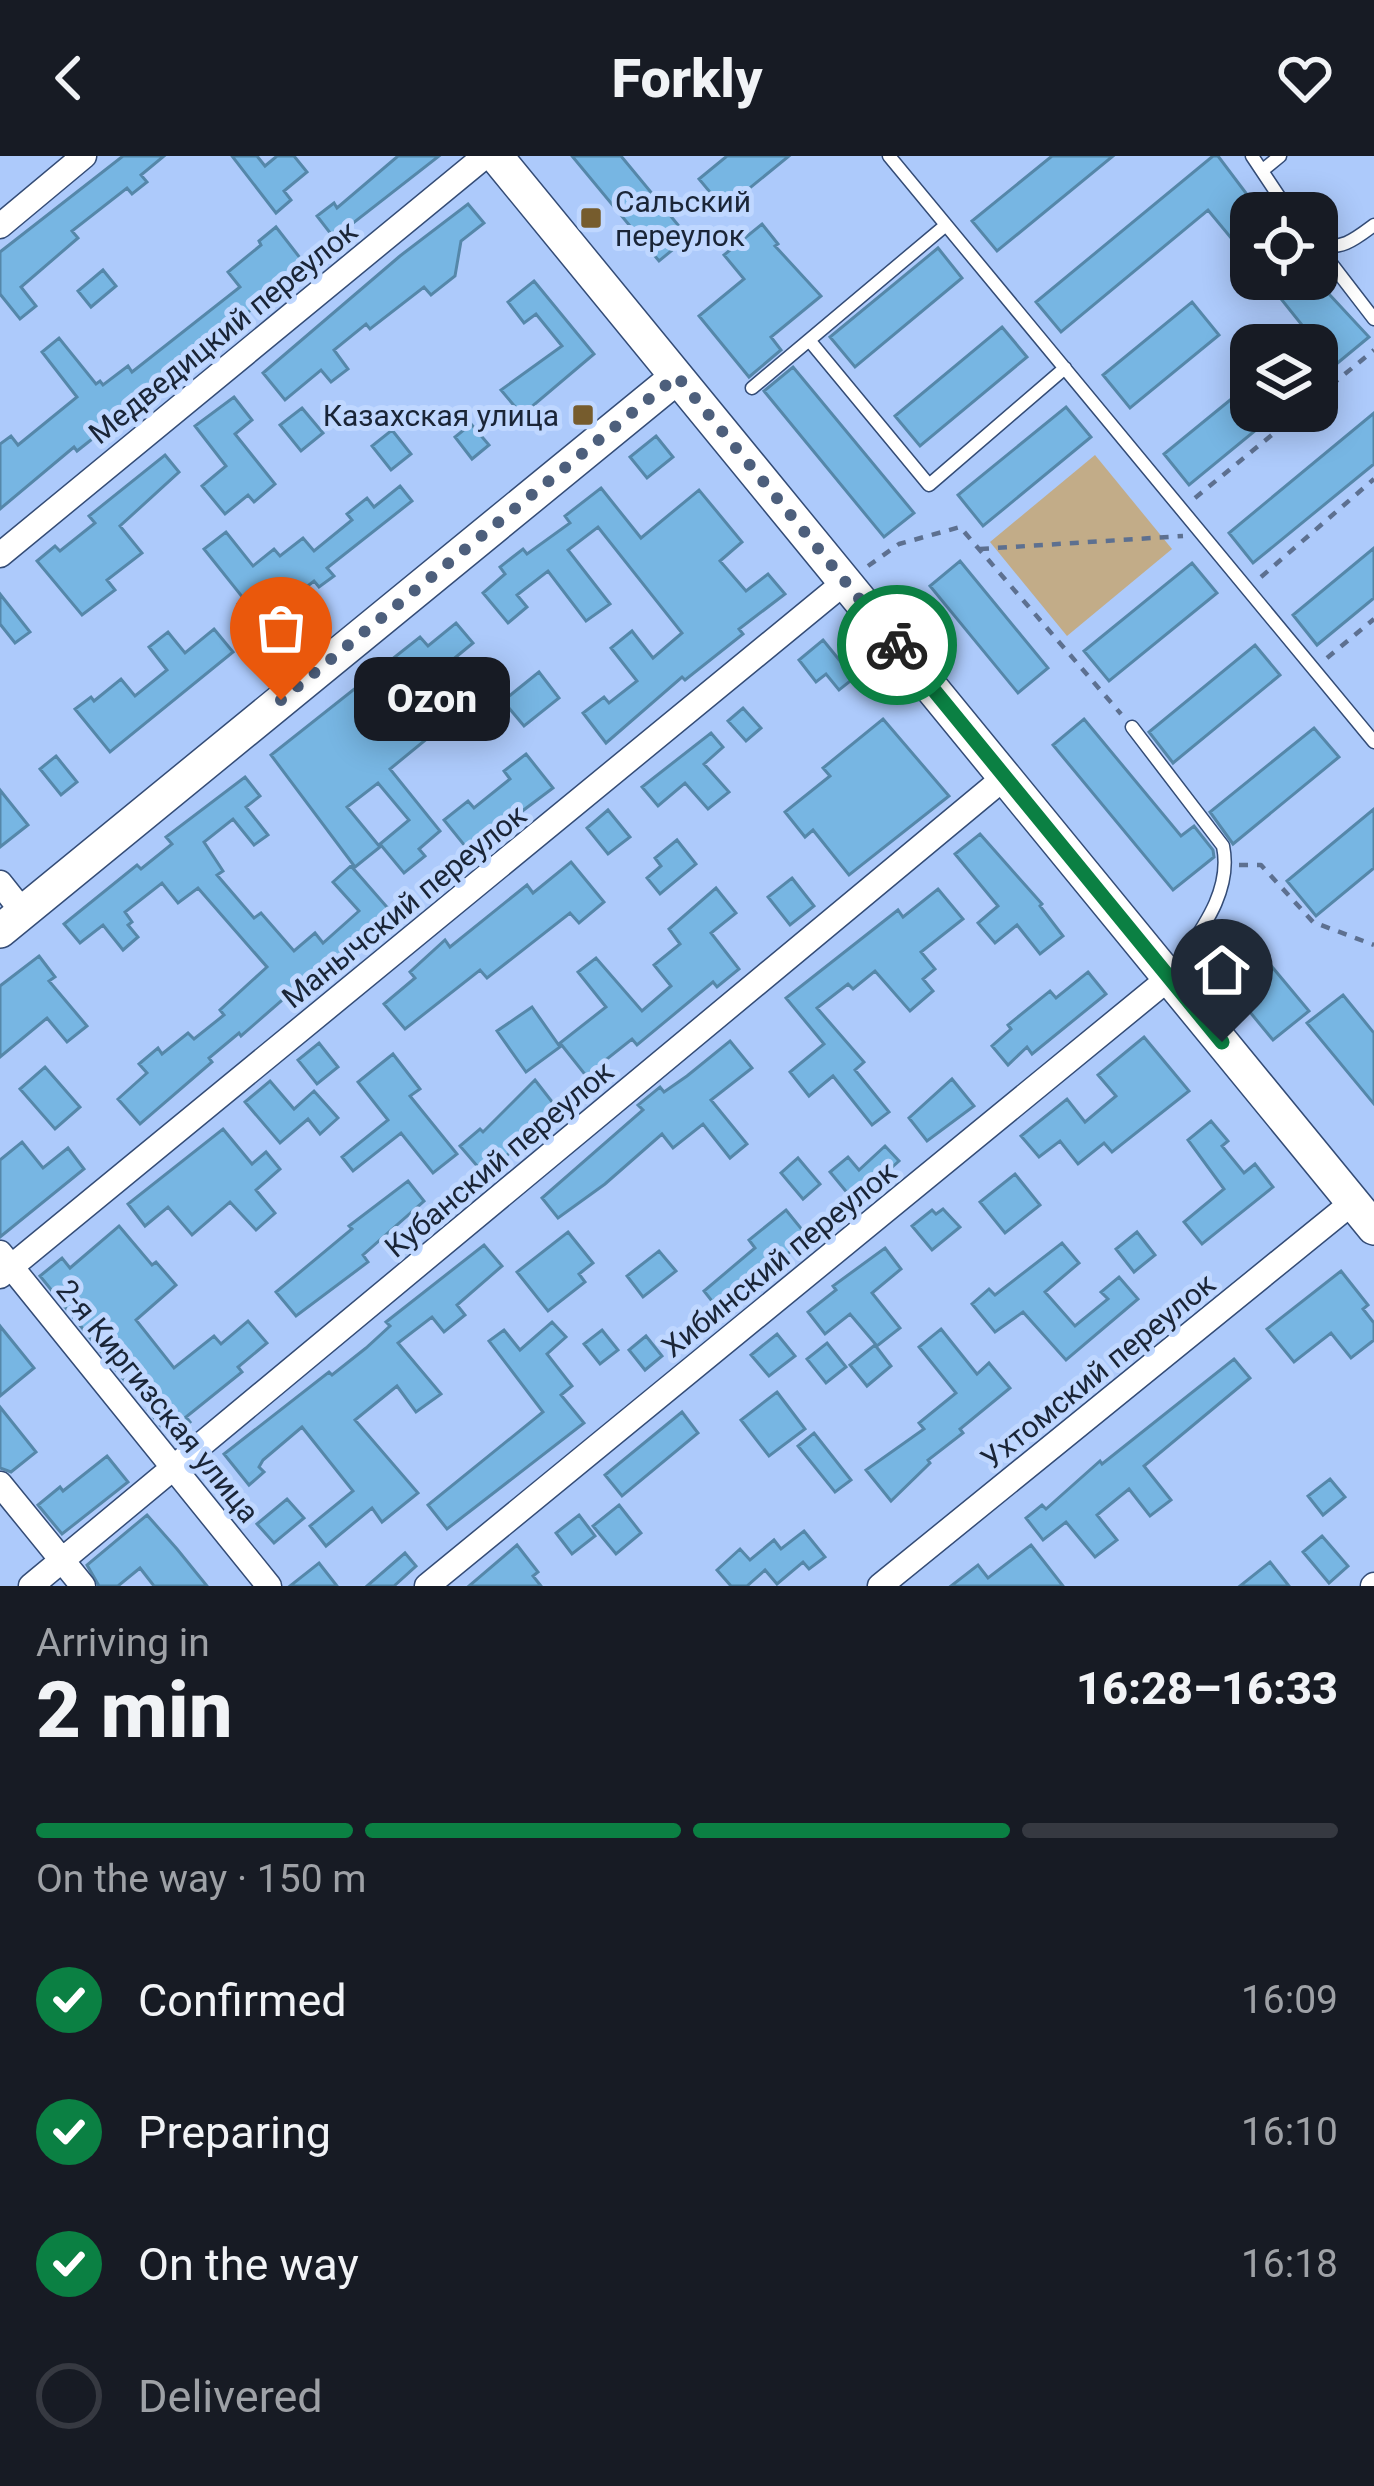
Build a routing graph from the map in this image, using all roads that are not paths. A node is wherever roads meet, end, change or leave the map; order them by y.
1 (84, 156) edge
2 (485, 156) edge
3 (496, 156) edge
4 (889, 156) edge
5 (1252, 156) edge
6 (1280, 156) edge
7 (1263, 170) junction
8 (1277, 192) edge
9 (1374, 224) edge
10 (946, 225) junction
11 (0, 226) edge
12 (1338, 247) edge
13 (1338, 272) edge
14 (1374, 319) edge
15 (809, 340) junction
16 (1064, 368) junction
17 (677, 376) junction
18 (752, 388) dead end
19 (0, 555) edge
20 (845, 582) junction
21 (1132, 728) road end
22 (1374, 742) edge
23 (1005, 777) junction
24 (0, 883) edge
25 (12, 921) edge
26 (1169, 978) junction
27 (1364, 1215) edge
28 (4, 1265) edge
29 (174, 1468) junction
30 (0, 1484) edge
31 (62, 1561) junction
32 (31, 1586) edge
33 (83, 1586) edge
34 (269, 1586) edge
35 (427, 1586) edge
36 (880, 1586) edge

1 - 11 street
2 - 19 street, Медведицкий переулок
3 - 17 main road
4 - 10 lane
5 - 7 lane
6 - 7 lane
7 - 8 lane
9 - 12 lane
10 - 15 lane
10 - 16 lane
13 - 14 lane
15 - 16 lane
15 - 18 lane
16 - 22 lane
17 - 20 main road
17 - 25 main road
20 - 23 main road
20 - 28 street, Манычский переулок
21 - 26 lane
23 - 26 main road
23 - 29 street, Кубанский переулок
24 - 25 street
26 - 27 main road
26 - 35 street, Хибинский переулок
27 - 36 street, Ухтомский переулок
28 - 29 street, 2-я Киргизская улица
29 - 31 street, Кубанский переулок
29 - 34 street, 2-я Киргизская улица
30 - 31 street
31 - 32 street, Кубанский переулок
31 - 33 street

